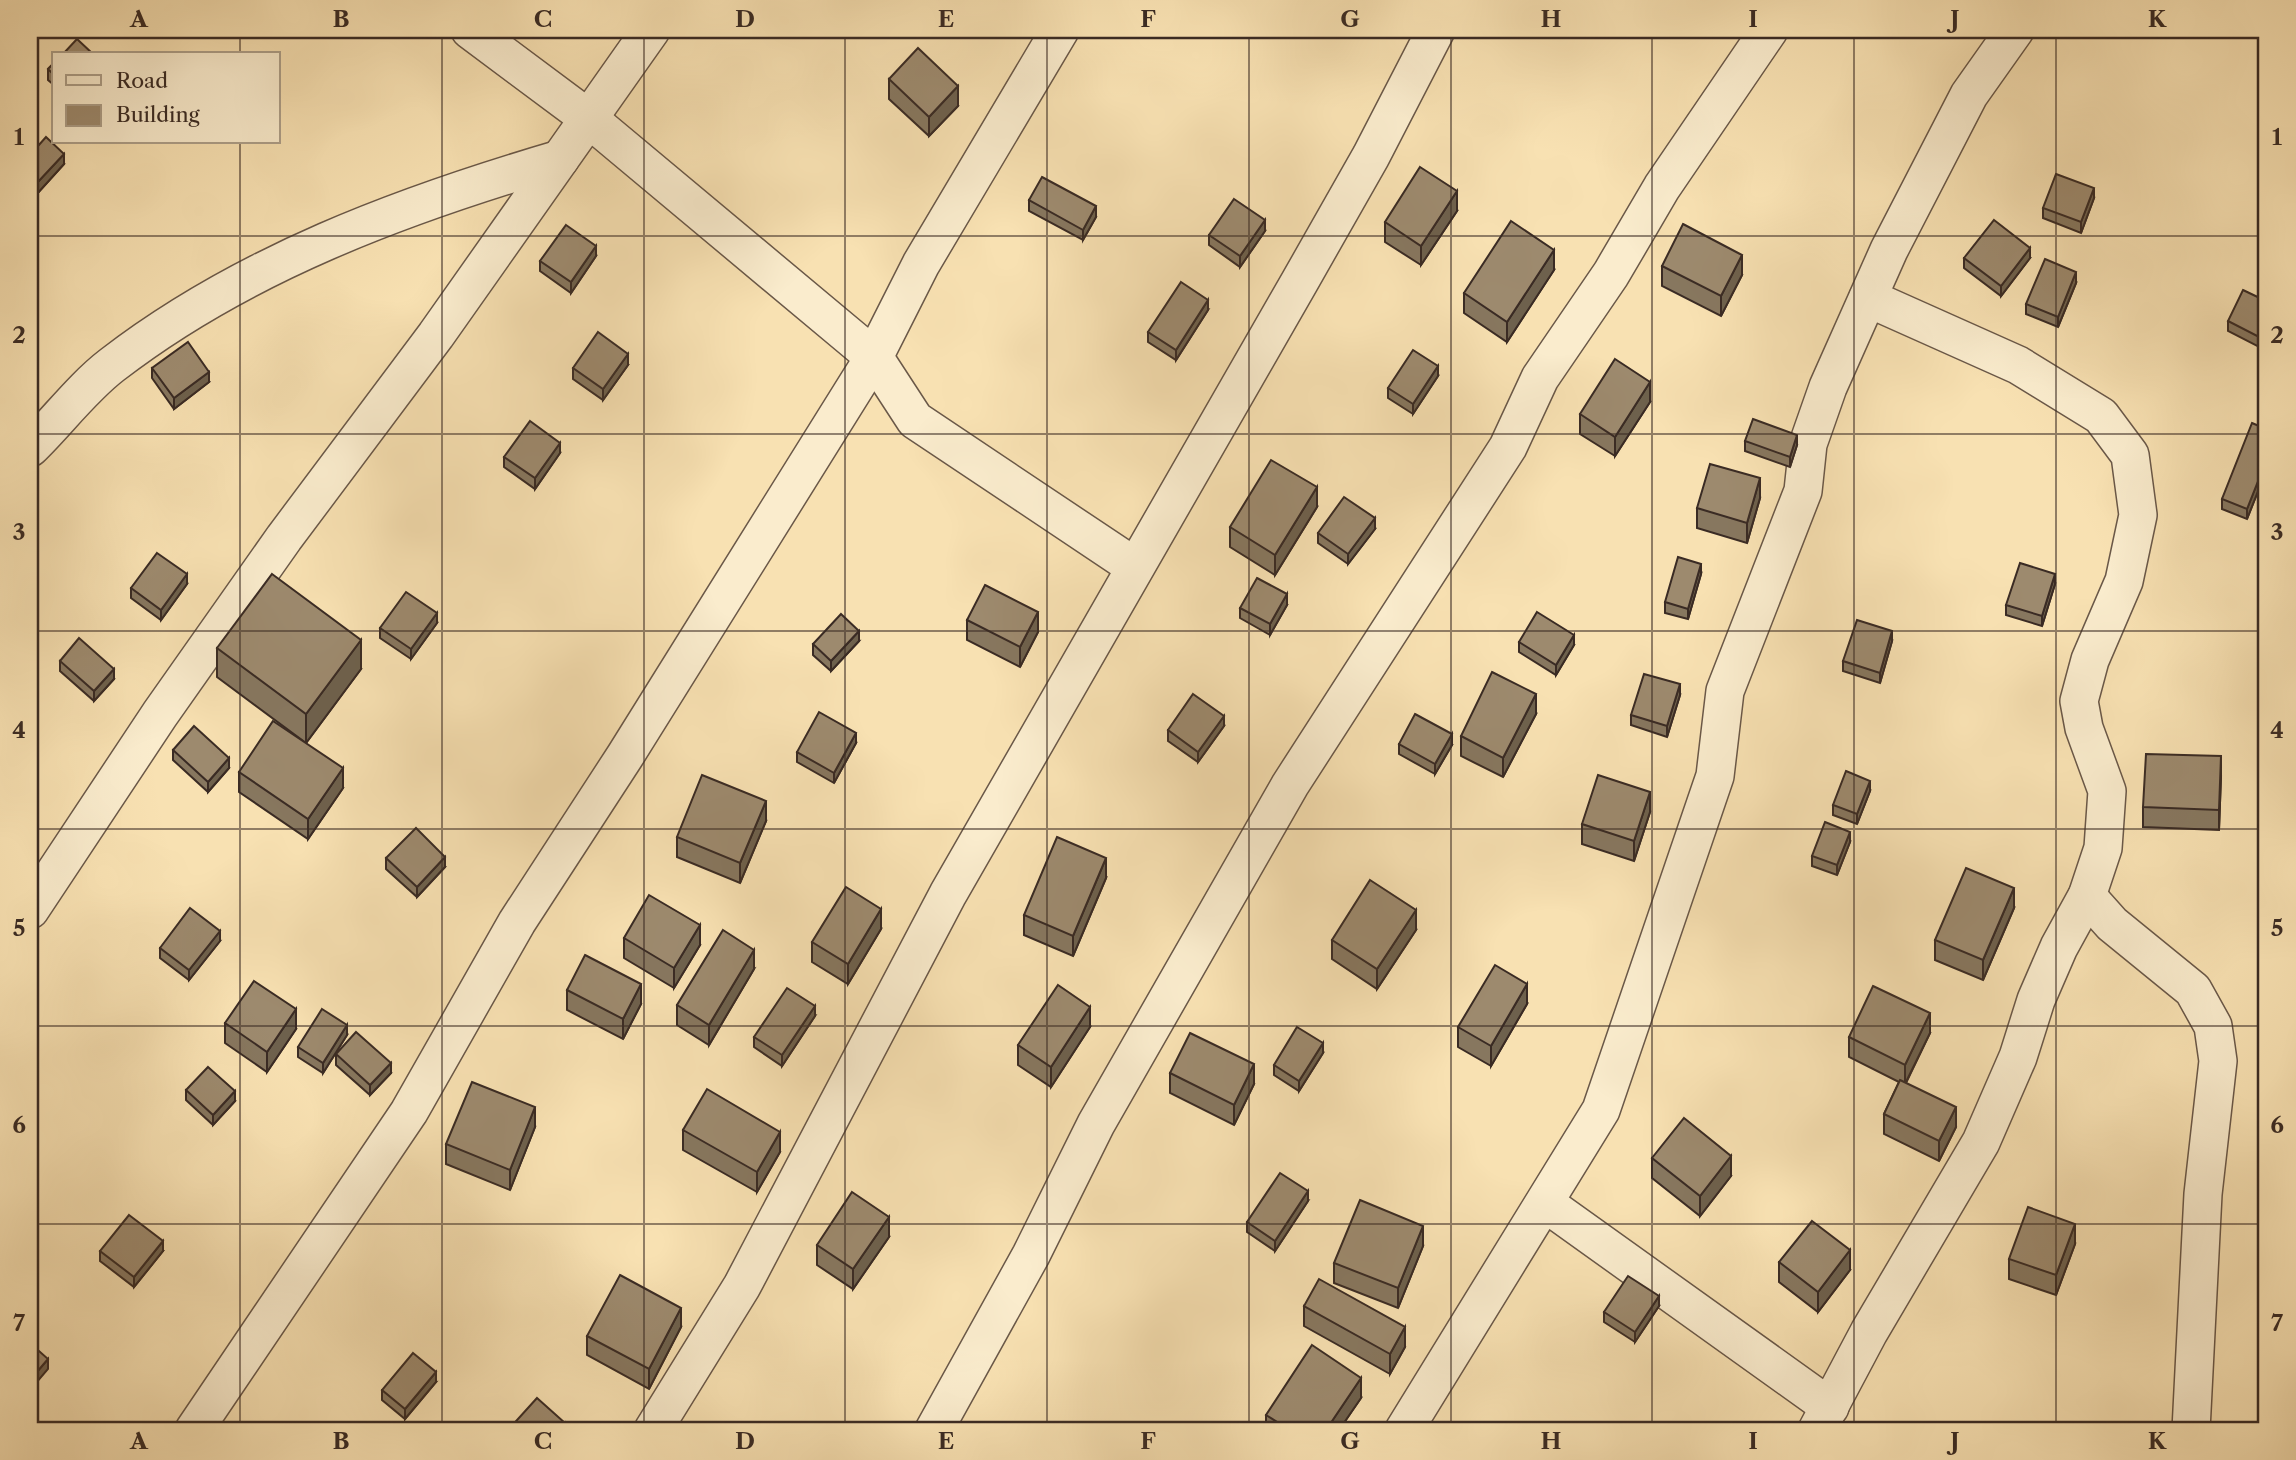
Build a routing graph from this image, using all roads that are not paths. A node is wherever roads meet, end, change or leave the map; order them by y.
1 (470, 30) edge
2 (651, 30) edge
3 (1060, 30) edge
4 (1436, 30) edge
5 (1769, 30) edge
6 (2015, 30) edge
7 (588, 118) junction
8 (560, 159) junction
9 (1868, 298) junction
10 (874, 357) junction
11 (30, 448) edge
12 (1135, 567) junction
13 (2087, 896) junction
14 (30, 910) edge
15 (1545, 1203) junction
16 (1823, 1419) edge
17 (194, 1430) edge
18 (653, 1430) edge
19 (934, 1430) edge
20 (1404, 1430) edge
21 (2190, 1430) edge

1 - 7 street
2 - 7 street
3 - 10 street
4 - 12 street
5 - 19 street
6 - 9 street
7 - 8 street
7 - 10 street
8 - 11 street
8 - 14 street
9 - 13 street
9 - 15 street
10 - 12 street
10 - 17 street
12 - 18 street
13 - 16 street
13 - 21 street
15 - 16 street
15 - 20 street

